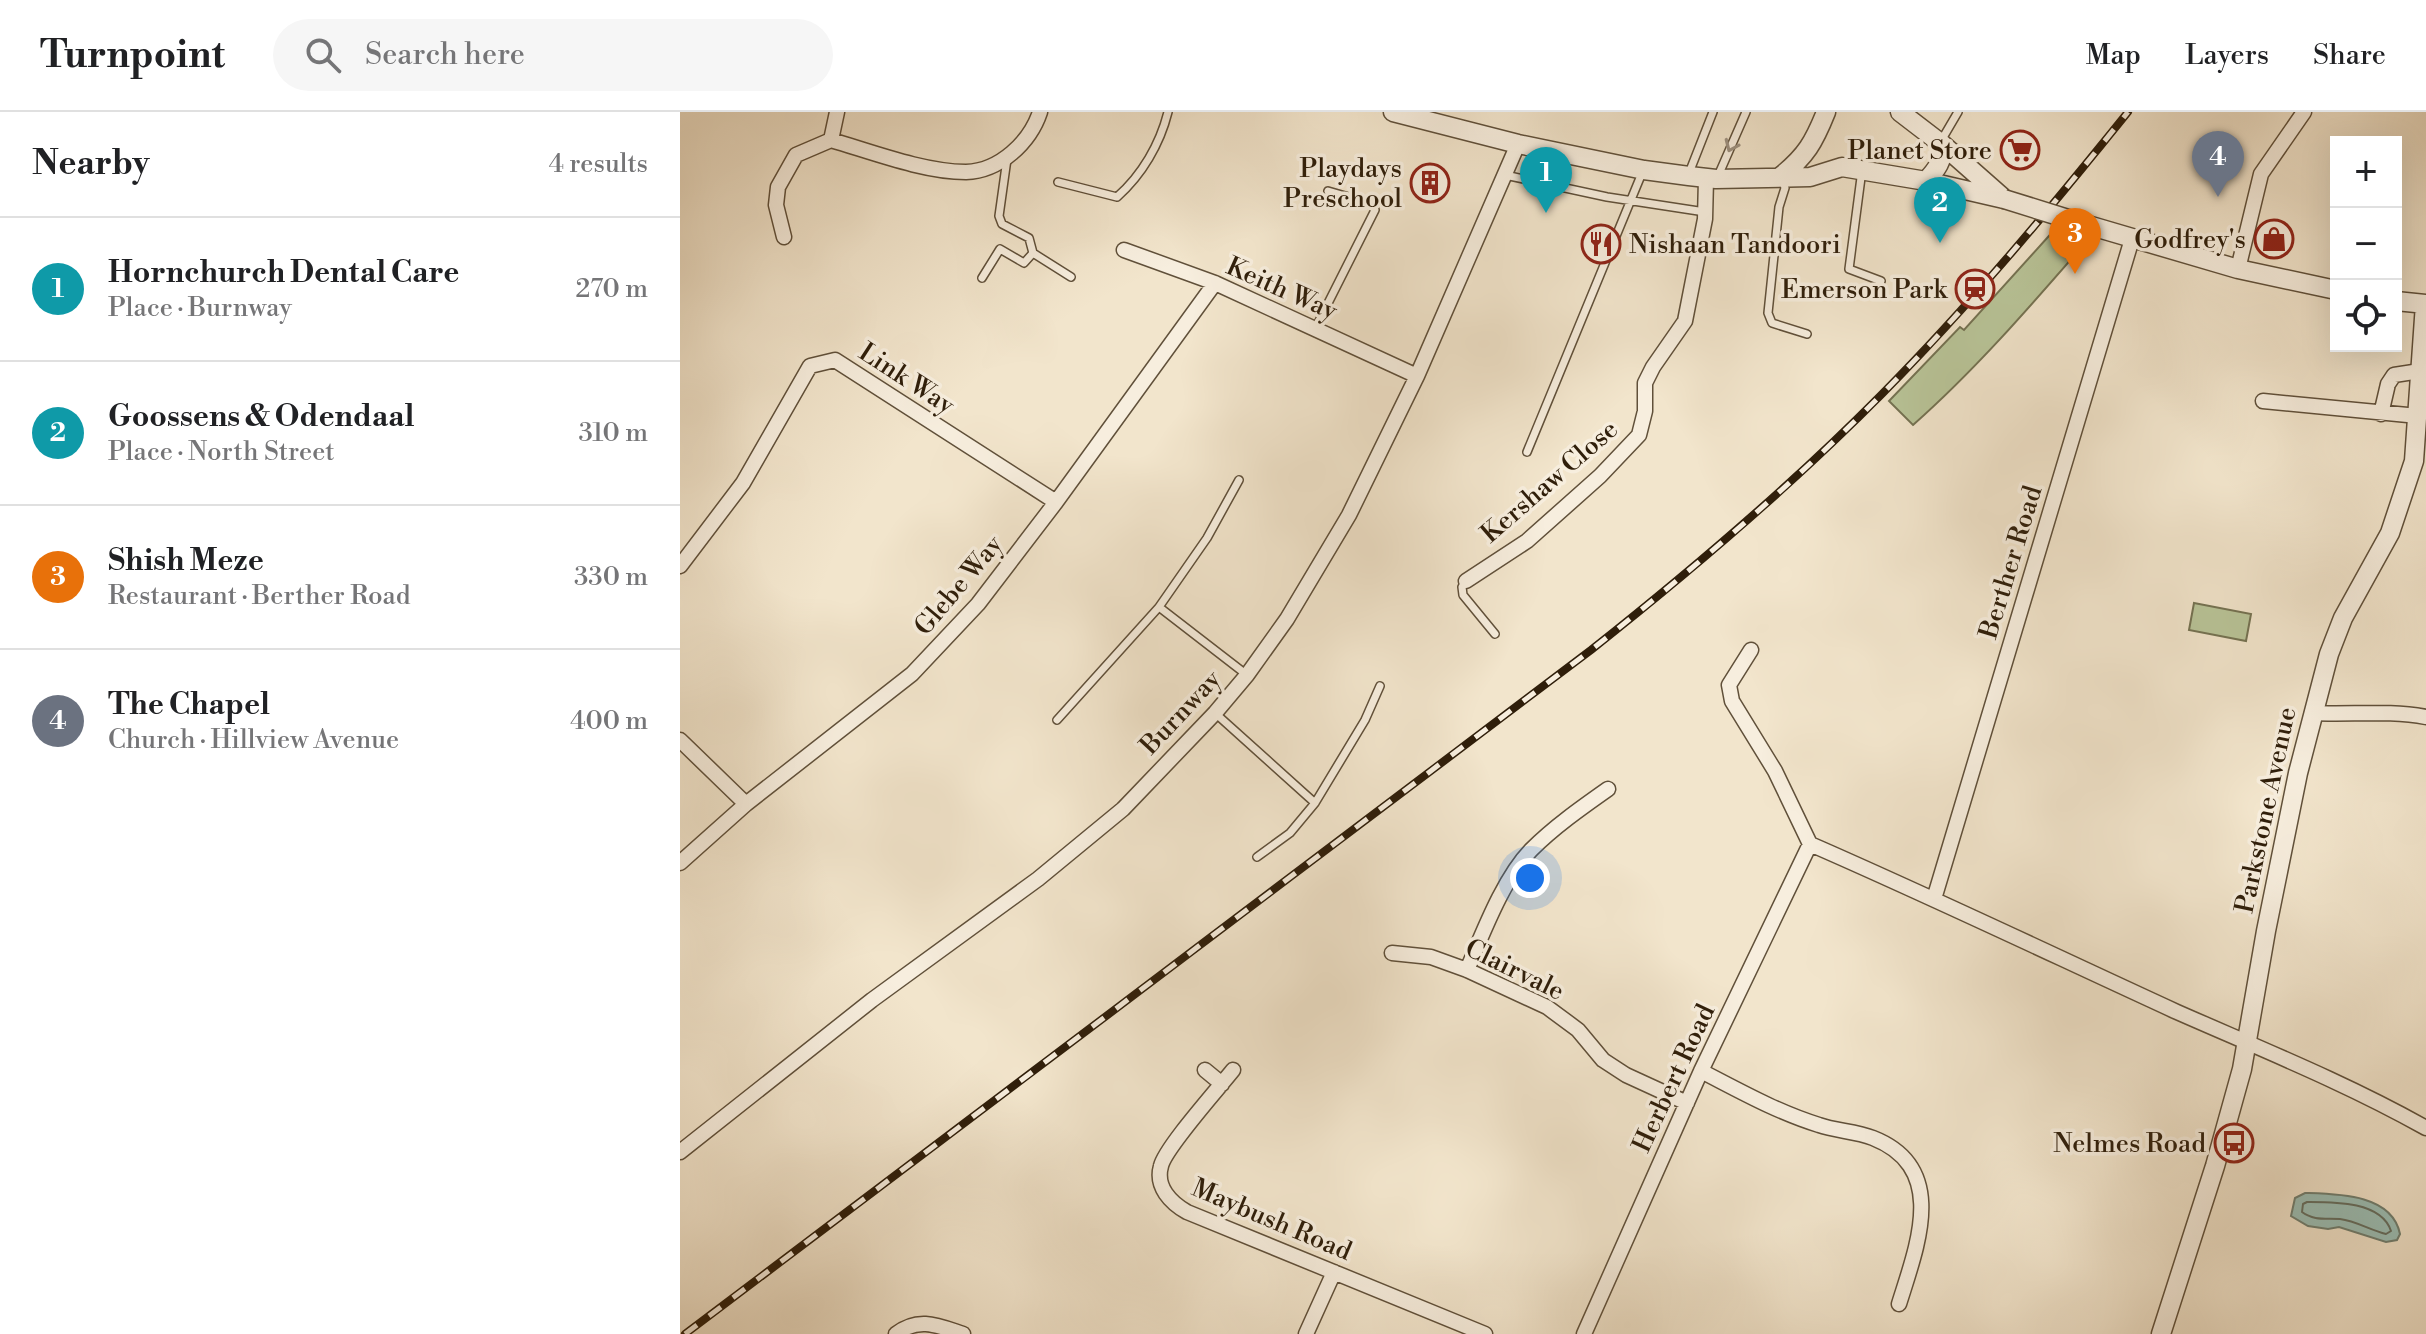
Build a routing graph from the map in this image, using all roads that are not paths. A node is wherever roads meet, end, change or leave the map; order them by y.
1 (837, 112) edge
2 (1040, 112) edge
3 (1168, 112) edge
4 (1394, 112) edge
5 (1713, 112) edge
6 (1746, 112) edge
7 (1826, 112) edge
8 (1900, 112) edge
9 (1958, 112) edge
10 (2304, 112) edge
11 (831, 140) junction
12 (1814, 142) junction
13 (1518, 144) junction
14 (1942, 144) junction
15 (1007, 157) junction
16 (1842, 167) junction
17 (1644, 170) junction
18 (1862, 170) junction
19 (1505, 175) junction
20 (1781, 176) junction
21 (1704, 178) junction
22 (1926, 181) junction
23 (1058, 182) dead end
24 (1328, 191) dead end
25 (2004, 199) junction
26 (1631, 201) junction
27 (1705, 212) junction
28 (784, 237) dead end
29 (2132, 239) junction
30 (1124, 250) dead end
31 (1033, 253) junction
32 (2238, 269) junction
33 (1071, 277) dead end
34 (982, 278) dead end
35 (1881, 281) dead end
36 (1215, 283) junction
37 (2330, 289) edge
38 (2402, 302) edge
39 (2425, 304) edge
40 (1315, 329) junction
41 (1807, 334) dead end
42 (2420, 371) junction
43 (1417, 376) junction
44 (2263, 401) dead end
45 (2381, 414) junction
46 (2418, 416) junction
47 (1527, 452) dead end
48 (2420, 463) edge
49 (1239, 480) dead end
50 (1056, 502) junction
51 (680, 566) edge
52 (1466, 581) joint
53 (1159, 607) junction
54 (1495, 634) dead end
55 (1751, 650) dead end
56 (1247, 675) junction
57 (1380, 686) dead end
58 (1215, 713) junction
59 (2312, 713) junction
60 (2426, 717) edge
61 (1057, 720) dead end
62 (680, 740) edge
63 (1608, 789) dead end
64 (1315, 803) junction
65 (746, 804) junction
66 (1810, 844) junction
67 (1257, 857) dead end
68 (680, 863) edge
69 (1934, 899) junction
70 (1392, 953) dead end
71 (1467, 970) junction
72 (2246, 1043) junction
73 (1205, 1070) dead end
74 (1233, 1070) dead end
75 (1701, 1071) junction
76 (1222, 1084) junction
77 (1687, 1103) junction
78 (2426, 1128) edge
79 (680, 1152) edge
80 (1334, 1272) junction
81 (1899, 1304) dead end
82 (896, 1334) edge
83 (963, 1334) edge
84 (1306, 1334) edge
85 (1485, 1334) edge
86 (1584, 1334) edge
87 (2161, 1334) edge

1 - 11 street
2 - 15 street
3 - 23 lane
4 - 13 street
5 - 21 lane
6 -> 21 lane
7 - 12 street
8 - 14 street
9 - 14 lane
10 - 32 street
11 - 15 street
11 - 28 street
12 - 16 street
12 - 20 street
13 - 17 street
13 - 19 street, Burnway
14 - 22 street
14 - 25 street
15 - 31 lane
16 - 18 street
16 - 20 street
17 - 21 street
17 - 26 lane
18 - 22 street
18 - 35 lane
19 - 26 lane
19 - 43 street, Burnway
20 - 21 street
20 - 41 lane
21 - 27 street, Kershaw Close
22 - 25 street
24 - 40 lane
25 - 29 street, bridge
26 - 27 lane
26 - 47 lane
27 - 52 street, Kershaw Close
29 - 32 street
29 - 69 street, Berther Road
30 - 36 street, Keith Way
31 - 33 lane
31 - 34 lane
32 - 37 street
36 - 40 street, Keith Way
36 - 50 street, Glebe Way
38 - 39 street
39 - 42 street, Parkstone Avenue
40 - 43 street, Keith Way
42 - 45 street
42 - 46 street, Parkstone Avenue
43 - 56 street, Burnway
44 - 45 street
45 - 46 street
46 - 48 street, Parkstone Avenue
48 - 59 street, Parkstone Avenue
49 - 53 lane
50 - 51 street, Link Way
50 - 65 street, Glebe Way
52 - 54 lane
53 - 56 lane
53 - 61 lane
55 - 66 street
56 - 58 street, Burnway
57 - 64 lane
58 - 64 lane
58 - 79 street, Burnway
59 - 60 street
59 - 72 street, Parkstone Avenue
62 - 65 street
63 - 71 street
64 - 67 lane
65 - 68 street, Glebe Way
66 - 69 street
66 - 75 street, Herbert Road
69 - 72 street
70 - 71 street, Clairvale
71 - 77 street, Clairvale
72 - 78 street
72 - 87 street, Parkstone Avenue
73 - 76 street
74 - 76 street, Maybush Road
75 - 77 street, Herbert Road
75 - 81 street
76 - 80 street, Maybush Road
77 - 86 street, Herbert Road
80 - 84 street
80 - 85 street, Maybush Road
82 - 83 street

